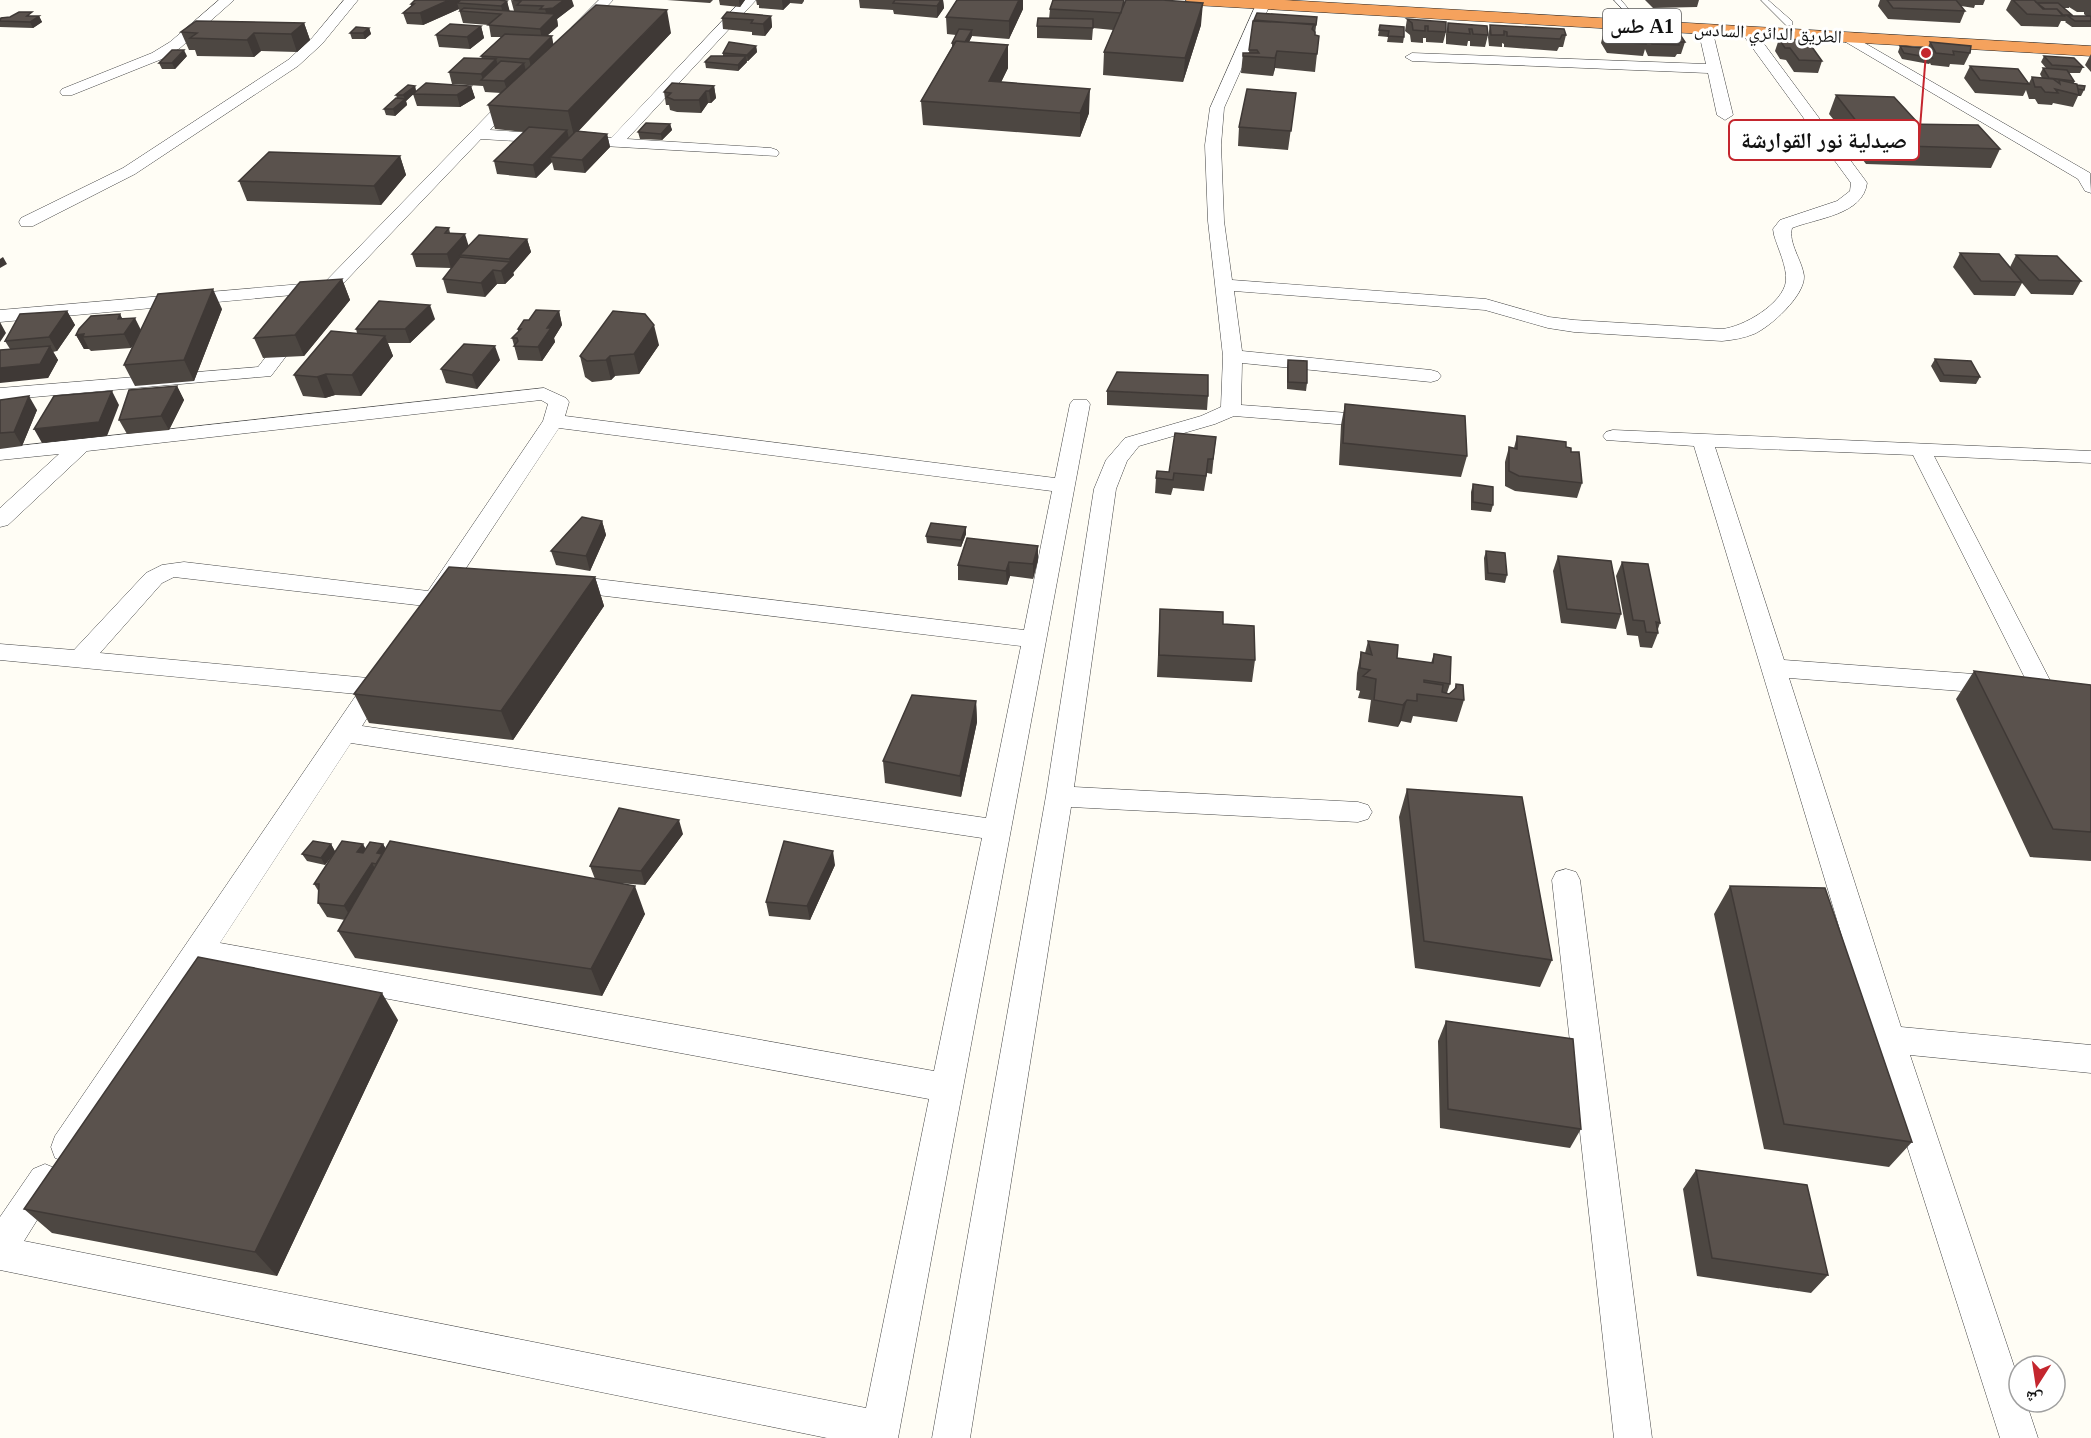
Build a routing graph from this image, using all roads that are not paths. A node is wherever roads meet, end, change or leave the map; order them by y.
1 (227, 0) edge
2 (351, 0) edge
3 (606, 0) edge
4 (749, 0) edge
5 (1194, 0) edge
6 (1383, 0) edge
7 (1617, 0) edge
8 (1764, 0) edge
9 (1264, 2) edge
10 (1630, 14) junction
11 (1789, 23) junction
12 (1705, 29) junction
13 (1748, 32) junction
14 (1850, 38) junction
15 (2091, 40) edge
16 (566, 42) edge
17 (2091, 51) edge
18 (1412, 57) dead end
19 (1714, 69) junction
20 (526, 84) edge
21 (67, 92) dead end
22 (1725, 115) dead end
23 (477, 134) junction
24 (615, 143) junction
25 (771, 153) dead end
26 (2089, 181) edge
27 (27, 222) dead end
28 (1223, 285) junction
29 (330, 287) junction
30 (0, 316) edge
31 (1233, 356) junction
32 (1431, 376) dead end
33 (0, 394) edge
34 (1080, 404) dead end
35 (1231, 410) junction
36 (553, 421) junction
37 (1397, 423) edge
38 (1613, 436) dead end
39 (1702, 440) junction
40 (81, 445) junction
41 (1920, 449) junction
42 (0, 454) edge
43 (2091, 457) edge
44 (1064, 486) junction
45 (0, 520) edge
46 (536, 580) edge
47 (1035, 639) junction
48 (0, 652) edge
49 (394, 658) edge
50 (79, 660) junction
51 (1774, 668) junction
52 (375, 687) junction
53 (345, 732) junction
54 (1059, 796) junction
55 (1358, 812) dead end
56 (997, 830) junction
57 (1566, 880) dead end
58 (198, 951) junction
59 (1889, 1039) junction
60 (2091, 1059) edge
61 (947, 1088) junction
62 (0, 1247) edge
63 (0, 1253) edge
64 (880, 1434) edge
65 (951, 1438) edge
66 (1633, 1438) edge
67 (2019, 1438) edge

1 - 21 street
2 - 27 street
3 - 16 street
4 - 24 street
5 - 9 highway, الطريق الدائري السادس / طس A1
6 - 10 highway, الطريق الدائري السادس / طس A1
7 - 10 lane
8 - 11 lane
9 - 12 highway, الطريق الدائري السادس / طس A1
9 - 28 street
10 - 11 highway, الطريق الدائري السادس / طس A1
11 - 15 highway, الطريق الدائري السادس / طس A1
12 - 13 highway, الطريق الدائري السادس / طس A1
12 - 19 street
13 - 14 highway, الطريق الدائري السادس / طس A1
13 - 28 street
14 - 17 highway, الطريق الدائري السادس / طس A1
14 - 26 street
18 - 19 street
19 - 22 street
20 - 23 street
23 - 24 street
23 - 29 street
24 - 25 street
28 - 31 street
29 - 30 street
29 - 33 street
31 - 32 street
31 - 35 street
34 - 44 street
35 - 37 street
35 - 54 street
36 - 40 street
36 - 44 street
36 - 50 street
38 - 39 street
39 - 41 street
39 - 51 street
40 - 42 street
40 - 45 street
41 - 43 street
41 - 51 street
44 - 47 street
46 - 47 street
47 - 56 street
48 - 50 street
49 - 52 street
50 - 52 street
51 - 59 street
52 - 53 street
53 - 56 street
53 - 58 street
54 - 55 street
54 - 65 street
56 - 61 street
57 - 66 street
58 - 61 street
58 - 62 street
59 - 60 street
59 - 67 street
61 - 64 street
63 - 64 street

